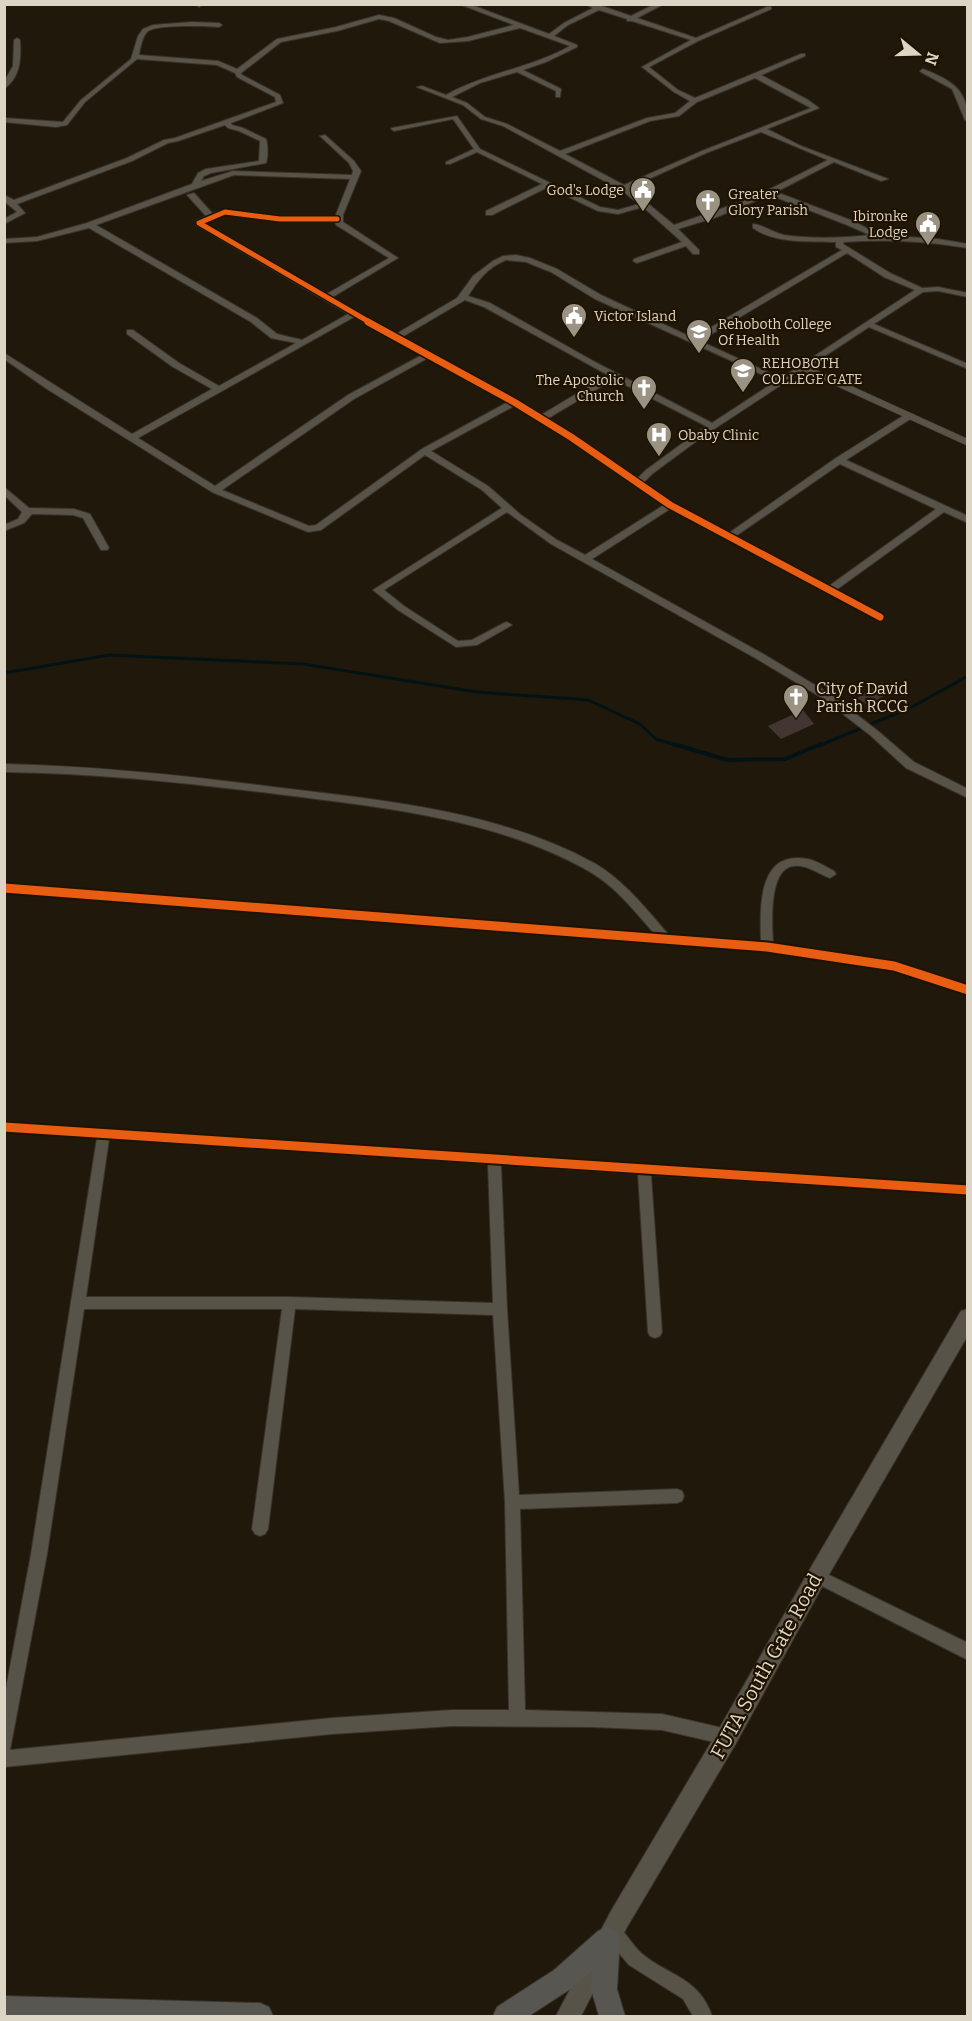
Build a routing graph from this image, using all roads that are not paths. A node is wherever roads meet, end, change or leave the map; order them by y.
1 (462, 4) edge
2 (588, 4) edge
3 (661, 4) edge
4 (598, 8) junction
5 (769, 8) dead end
6 (629, 20) junction
7 (219, 25) dead end
8 (519, 26) junction
9 (549, 37) junction
10 (17, 40) dead end
11 (696, 40) junction
12 (803, 55) dead end
13 (135, 57) junction
14 (518, 70) junction
15 (923, 71) dead end
16 (238, 72) junction
17 (757, 76) junction
18 (4, 87) edge
19 (420, 87) dead end
20 (447, 96) junction
21 (558, 96) dead end
22 (695, 101) junction
23 (465, 104) junction
24 (455, 117) junction
25 (4, 120) edge
26 (968, 120) edge
27 (16, 121) junction
28 (226, 121) junction
29 (4, 129) edge
30 (394, 129) dead end
31 (761, 129) junction
32 (323, 136) dead end
33 (478, 150) junction
34 (559, 154) junction
35 (833, 160) junction
36 (448, 163) dead end
37 (354, 177) junction
38 (884, 179) dead end
39 (549, 184) junction
40 (195, 186) junction
41 (624, 188) junction
42 (769, 192) junction
43 (191, 195) dead end
44 (4, 197) edge
45 (13, 203) junction
46 (645, 204) junction
47 (489, 213) dead end
48 (211, 216) junction
49 (337, 219) junction
50 (4, 222) edge
51 (90, 225) junction
52 (756, 226) dead end
53 (673, 228) junction
54 (779, 237) junction
55 (879, 237) junction
56 (843, 240) junction
57 (4, 241) edge
58 (764, 241) dead end
59 (687, 243) junction
60 (968, 246) edge
61 (846, 251) junction
62 (696, 252) dead end
63 (637, 261) dead end
64 (921, 290) junction
65 (968, 295) edge
66 (465, 297) junction
67 (325, 298) junction
68 (354, 314) junction
69 (870, 325) junction
70 (130, 332) dead end
71 (396, 337) junction
72 (695, 340) junction
73 (301, 342) junction
74 (4, 354) edge
75 (428, 355) junction
76 (803, 367) junction
77 (968, 367) edge
78 (614, 375) junction
79 (782, 381) junction
80 (218, 389) junction
81 (514, 402) junction
82 (909, 416) junction
83 (541, 419) junction
84 (712, 426) junction
85 (131, 438) junction
86 (968, 443) edge
87 (425, 451) junction
88 (839, 460) junction
89 (637, 484) junction
90 (4, 490) edge
91 (214, 490) junction
92 (670, 505) junction
93 (508, 508) junction
94 (942, 509) junction
95 (27, 511) junction
96 (968, 520) edge
97 (4, 528) edge
98 (730, 536) junction
99 (104, 548) dead end
100 (586, 560) junction
101 (830, 590) junction
102 (880, 616) dead end
103 (507, 625) dead end
104 (4, 768) edge
105 (968, 794) edge
106 (830, 874) dead end
107 (4, 888) edge
108 (665, 938) junction
109 (767, 947) junction
110 (968, 990) edge
111 (4, 1127) edge
112 (104, 1133) junction
113 (494, 1160) junction
114 (644, 1170) junction
115 (968, 1190) edge
116 (79, 1303) junction
117 (289, 1305) junction
118 (500, 1309) junction
119 (968, 1317) edge
120 (654, 1332) dead end
121 (677, 1496) dead end
122 (512, 1502) junction
123 (260, 1529) dead end
124 (817, 1576) junction
125 (968, 1652) edge
126 (517, 1718) junction
127 (727, 1737) junction
128 (4, 1746) edge
129 (4, 1759) edge
130 (609, 1936) junction
131 (4, 2009) edge
132 (260, 2016) edge
133 (506, 2016) edge
134 (568, 2016) edge
135 (612, 2016) edge
136 (703, 2016) edge

1 - 8 street
2 - 4 street
3 - 6 street
4 - 6 street
4 - 9 street
5 - 11 street
6 - 11 street
7 - 13 street
8 - 9 street
8 - 16 street
9 - 14 street
10 - 18 street
11 - 22 street
12 - 17 street
13 - 16 street
13 - 27 street
14 - 20 street
14 - 21 street
15 - 26 street
16 - 28 street
17 - 22 street
17 - 31 street
19 - 20 street
20 - 23 street
22 - 34 street
23 - 24 street
23 - 34 street
24 - 30 street
24 - 33 street
25 - 27 street
27 - 29 street
28 - 40 street
28 - 45 street
31 - 35 street
31 - 41 street
32 - 37 street
33 - 36 street
33 - 39 street
34 - 41 street
35 - 38 street
35 - 42 street
37 - 40 street
37 - 49 street
39 - 46 street
39 - 47 street
40 - 51 street
41 - 46 street
42 - 53 street
42 - 55 street
43 - 48 street
44 - 45 street
45 - 50 street
46 - 53 street
48 - 49 street
48 - 67 street
49 - 67 street
51 - 57 street
51 - 73 street
52 - 54 street
53 - 59 street
54 - 56 street
54 - 58 street
55 - 56 street
55 - 60 street
56 - 61 street
59 - 62 street
59 - 63 street
61 - 64 street
61 - 72 street
64 - 65 street
64 - 69 street
66 - 71 street
66 - 72 street
66 - 78 street
67 - 68 street
68 - 71 street
68 - 73 street
69 - 76 street
69 - 77 street
70 - 80 street
71 - 75 street
72 - 79 street
73 - 80 street
74 - 85 street
75 - 81 street
75 - 91 street
76 - 79 street
76 - 82 street
78 - 83 street
78 - 84 street
79 - 84 street
80 - 85 street
81 - 83 street
81 - 87 street
82 - 86 street
82 - 88 street
83 - 89 street
84 - 89 street
85 - 91 street
87 - 91 street
87 - 93 street
88 - 94 street
88 - 98 street
89 - 92 street
90 - 95 street
92 - 98 street
92 - 100 street
93 - 100 street
93 - 103 street
94 - 96 street
94 - 101 street
95 - 97 street
95 - 99 street
98 - 101 street
100 - 105 street
101 - 102 street
104 - 108 street
106 - 109 street
107 - 108 street
108 - 109 street
109 - 110 street
111 - 112 street
112 - 113 street
112 - 116 street
113 - 114 street
113 - 118 street
114 - 115 street
114 - 120 street
116 - 117 street
116 - 128 street
117 - 118 street
117 - 123 street
118 - 122 street
119 - 124 main road, FUTA South Gate Road
121 - 122 street
122 - 126 street
124 - 125 street
124 - 127 main road, FUTA South Gate Road
126 - 127 street
126 - 129 street
127 - 130 main road, FUTA South Gate Road
130 - 133 main road
130 - 134 main road, FUTA South Gate Road
130 - 135 main road
130 - 136 street
131 - 132 main road

